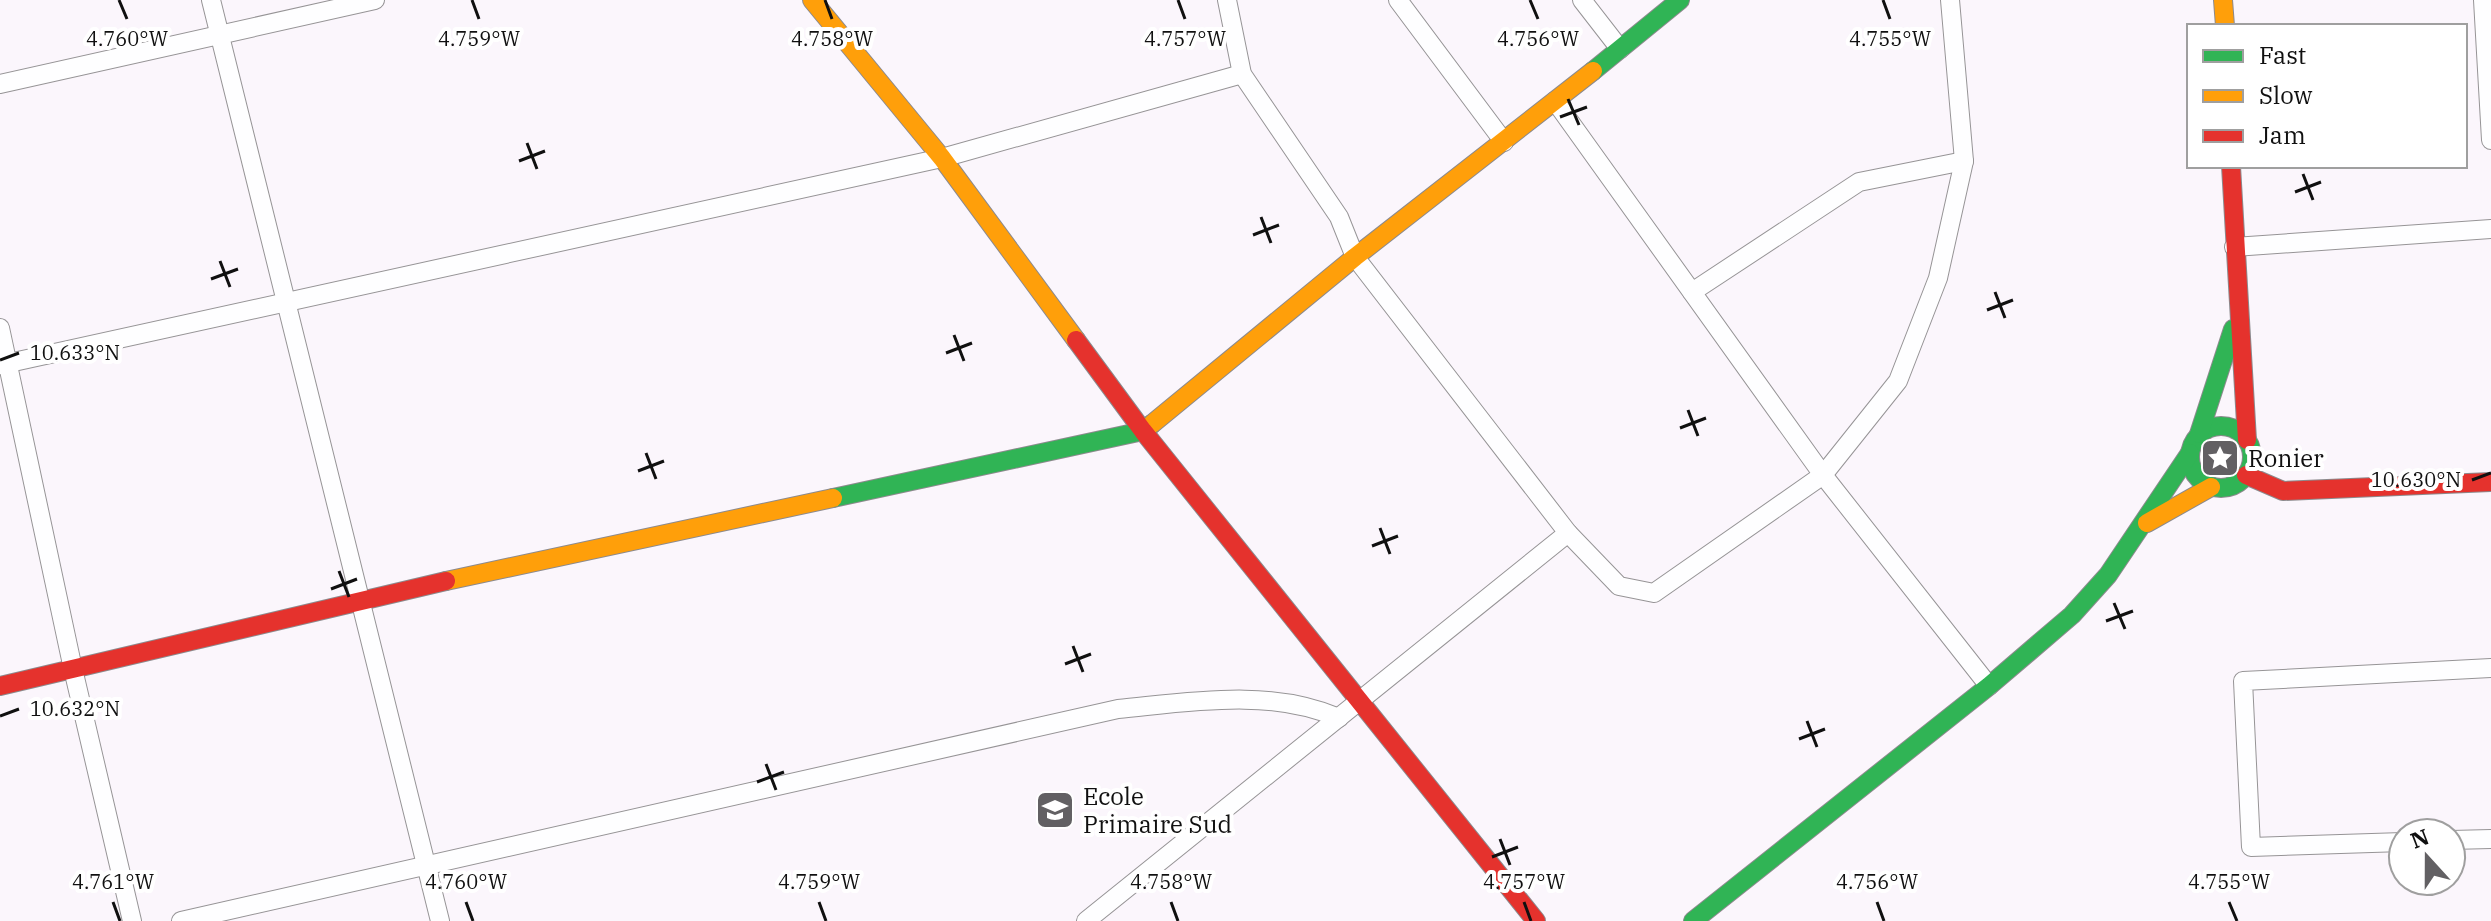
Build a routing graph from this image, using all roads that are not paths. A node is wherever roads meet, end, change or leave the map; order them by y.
1 (211, 0) edge
2 (375, 0) edge
3 (812, 0) edge
4 (1227, 0) edge
5 (1398, 0) edge
6 (1582, 0) edge
7 (1680, 0) edge
8 (1950, 0) edge
9 (2223, 0) edge
10 (2483, 0) edge
11 (2225, 24) edge
12 (217, 35) junction
13 (1620, 49) junction
14 (1242, 74) junction
15 (0, 84) edge
16 (1555, 101) junction
17 (2491, 140) edge
18 (1504, 142) junction
19 (942, 158) junction
20 (1964, 161) junction
21 (2231, 168) edge
22 (2491, 229) edge
23 (2234, 247) junction
24 (1355, 257) junction
25 (1692, 292) junction
26 (284, 301) junction
27 (2237, 315) junction
28 (0, 328) edge
29 (4, 364) edge
30 (1143, 431) junction
31 (2199, 434) junction
32 (2247, 440) junction
33 (2190, 453) junction
34 (1823, 475) junction
35 (2246, 475) junction
36 (2491, 482) edge
37 (2211, 487) junction
38 (2144, 524) junction
39 (1568, 533) junction
40 (359, 600) junction
41 (2491, 668) edge
42 (73, 669) junction
43 (0, 686) edge
44 (1989, 686) junction
45 (1360, 701) junction
46 (1339, 718) junction
47 (2491, 839) edge
48 (2467, 840) edge
49 (2387, 843) edge
50 (427, 864) junction
51 (132, 921) edge
52 (181, 921) edge
53 (440, 921) edge
54 (1086, 921) edge
55 (1536, 921) edge
56 (1693, 921) edge

1 - 12 street
2 - 12 street
3 - 19 street
4 - 14 street
5 - 18 street
6 - 13 street
7 - 13 street
8 - 20 street
9 - 11 street
10 - 17 street
12 - 15 street
12 - 26 street
13 - 16 street
14 - 19 street
14 - 24 street
16 - 18 street
16 - 25 street
18 - 24 street
19 - 26 street
19 - 30 street
20 - 25 street
20 - 34 street
21 - 23 street
22 - 23 street
23 - 27 street
24 - 30 street
24 - 39 street
25 - 34 street
26 - 29 street
26 - 40 street
27 - 31 street
27 - 32 street
28 - 29 street
29 - 42 street
30 - 40 street
30 - 45 street
31 - 32 street
31 - 33 street
32 - 35 street
33 - 37 street
33 - 38 street
34 - 39 street
34 - 44 street
35 - 36 street
35 - 37 street
37 - 38 street
38 - 44 street
39 - 45 street
40 - 42 street
40 - 50 street
41 - 49 street
42 - 43 street
42 - 51 street
44 - 56 street
45 - 46 street
45 - 55 street
46 - 50 street
46 - 54 street
47 - 48 street
50 - 52 street
50 - 53 street

